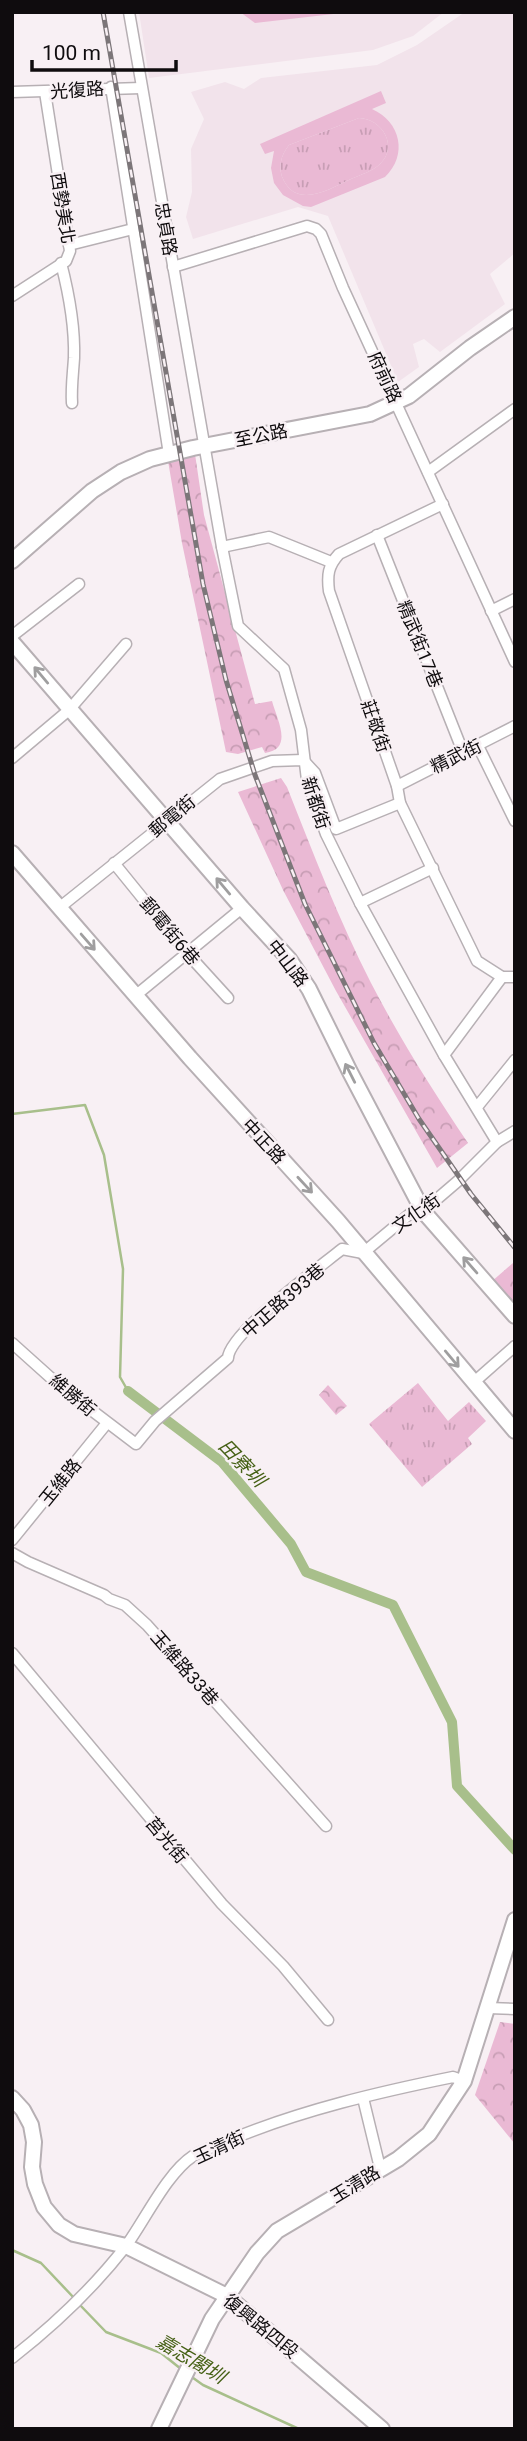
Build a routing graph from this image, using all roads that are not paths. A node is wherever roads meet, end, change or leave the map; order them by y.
1 (129, 12) edge
2 (111, 88) junction
3 (141, 88) junction
4 (12, 92) edge
5 (45, 92) junction
6 (133, 229) junction
7 (69, 245) junction
8 (61, 263) junction
9 (173, 268) junction
10 (12, 296) edge
11 (515, 317) edge
12 (398, 403) junction
13 (72, 404) dead end
14 (515, 409) edge
15 (205, 446) junction
16 (169, 454) junction
17 (428, 472) junction
18 (443, 504) junction
19 (377, 536) junction
20 (222, 547) junction
21 (12, 561) edge
22 (331, 562) junction
23 (79, 584) dead end
24 (515, 599) edge
25 (491, 611) junction
26 (12, 636) edge
27 (12, 642) edge
28 (126, 644) dead end
29 (515, 662) edge
30 (69, 710) junction
31 (515, 726) edge
32 (478, 746) junction
33 (463, 752) junction
34 (12, 758) edge
35 (303, 760) junction
36 (397, 786) junction
37 (400, 803) junction
38 (515, 821) edge
39 (169, 822) junction
40 (12, 853) edge
41 (114, 863) junction
42 (433, 868) junction
43 (360, 903) junction
44 (59, 908) junction
45 (242, 908) junction
46 (187, 953) junction
47 (502, 977) junction
48 (515, 977) edge
49 (135, 996) junction
50 (228, 998) dead end
51 (444, 1055) junction
52 (515, 1060) edge
53 (477, 1107) junction
54 (515, 1131) edge
55 (497, 1142) junction
56 (423, 1211) junction
57 (363, 1253) junction
58 (515, 1317) edge
59 (12, 1343) edge
60 (515, 1346) edge
61 (473, 1383) junction
62 (107, 1423) junction
63 (515, 1431) edge
64 (136, 1444) joint
65 (12, 1540) edge
66 (12, 1553) edge
67 (12, 1653) edge
68 (326, 1826) dead end
69 (515, 1920) edge
70 (488, 2008) junction
71 (515, 2009) edge
72 (328, 2020) dead end
73 (464, 2081) junction
74 (12, 2098) edge
75 (363, 2098) junction
76 (380, 2168) junction
77 (126, 2246) junction
78 (227, 2296) junction
79 (12, 2358) edge
80 (159, 2429) edge
81 (382, 2429) edge

1 - 3 street, 忠貞路
2 - 3 street, 光復路
2 - 5 street, 光復路
2 - 6 street
3 - 9 street, 忠貞路
4 - 5 street, 光復路
5 - 7 street, 西勢美北
6 - 7 street
6 - 16 street
7 - 8 street, 西勢美北
8 - 10 street
8 - 13 street, 西勢美北
9 - 12 street, 府前路
9 - 15 street, 忠貞路
11 - 12 street, 至公路
12 - 15 street, 至公路
12 - 17 street, 府前路
14 - 17 street
15 - 16 street, 至公路
15 - 20 street, 新都街
16 - 21 street, 至公路
17 - 18 street, 府前路
18 - 19 street
18 - 25 street, 府前路
19 - 22 street
19 - 33 street, 精武街17巷
20 - 22 street
20 - 35 street, 新都街
22 - 36 street, 莊敬街
23 - 26 street
24 - 25 street
25 - 29 street, 府前路
30 -> 27 street, 中山路
28 - 30 street
30 - 34 street
30 - 39 street, 中山路
31 - 32 street, 精武街
32 - 33 street, 精武街
32 - 38 street
33 - 36 street, 精武街
35 - 37 street
35 - 39 street, 郵電街
35 - 43 street, 新都街
36 - 37 street, 莊敬街
37 - 42 street, 莊敬街
39 - 41 street, 郵電街
45 -> 39 street, 中山路
40 - 44 street, 中正路
41 - 44 street, 郵電街
41 - 46 street, 郵電街6巷
42 - 43 street
42 - 47 street, 莊敬街
43 - 51 street, 新都街
44 -> 49 street, 中正路
45 - 46 street
56 -> 45 street, 中山路
46 - 49 street
46 - 50 street, 郵電街6巷
47 - 48 street
47 - 51 street
49 -> 57 street, 中正路
51 - 53 street, 新都街
52 - 53 street
53 - 55 street, 新都街
54 - 55 street, 文化街
55 - 56 street, 文化街
56 - 57 street, 文化街
58 -> 56 street, 中山路
57 -> 61 street, 中正路
57 - 64 street, 中正路393巷
59 - 62 street, 維勝街
60 - 61 street
61 - 63 street, 中正路
62 - 64 street, 維勝街
62 - 65 street, 玉維路
66 - 68 street, 玉維路33巷
67 - 72 street, 莒光街
69 - 70 street, 玉清路
70 - 71 street
70 - 73 street, 玉清路
73 - 75 street, 玉清街
73 - 76 street, 玉清路
74 - 77 street, 復興路四段
75 - 76 street
75 - 77 street, 玉清街
76 - 78 street, 玉清路
77 - 78 street, 復興路四段
77 - 79 street, 玉清街
78 - 80 street, 玉清路
78 - 81 street, 復興路四段

